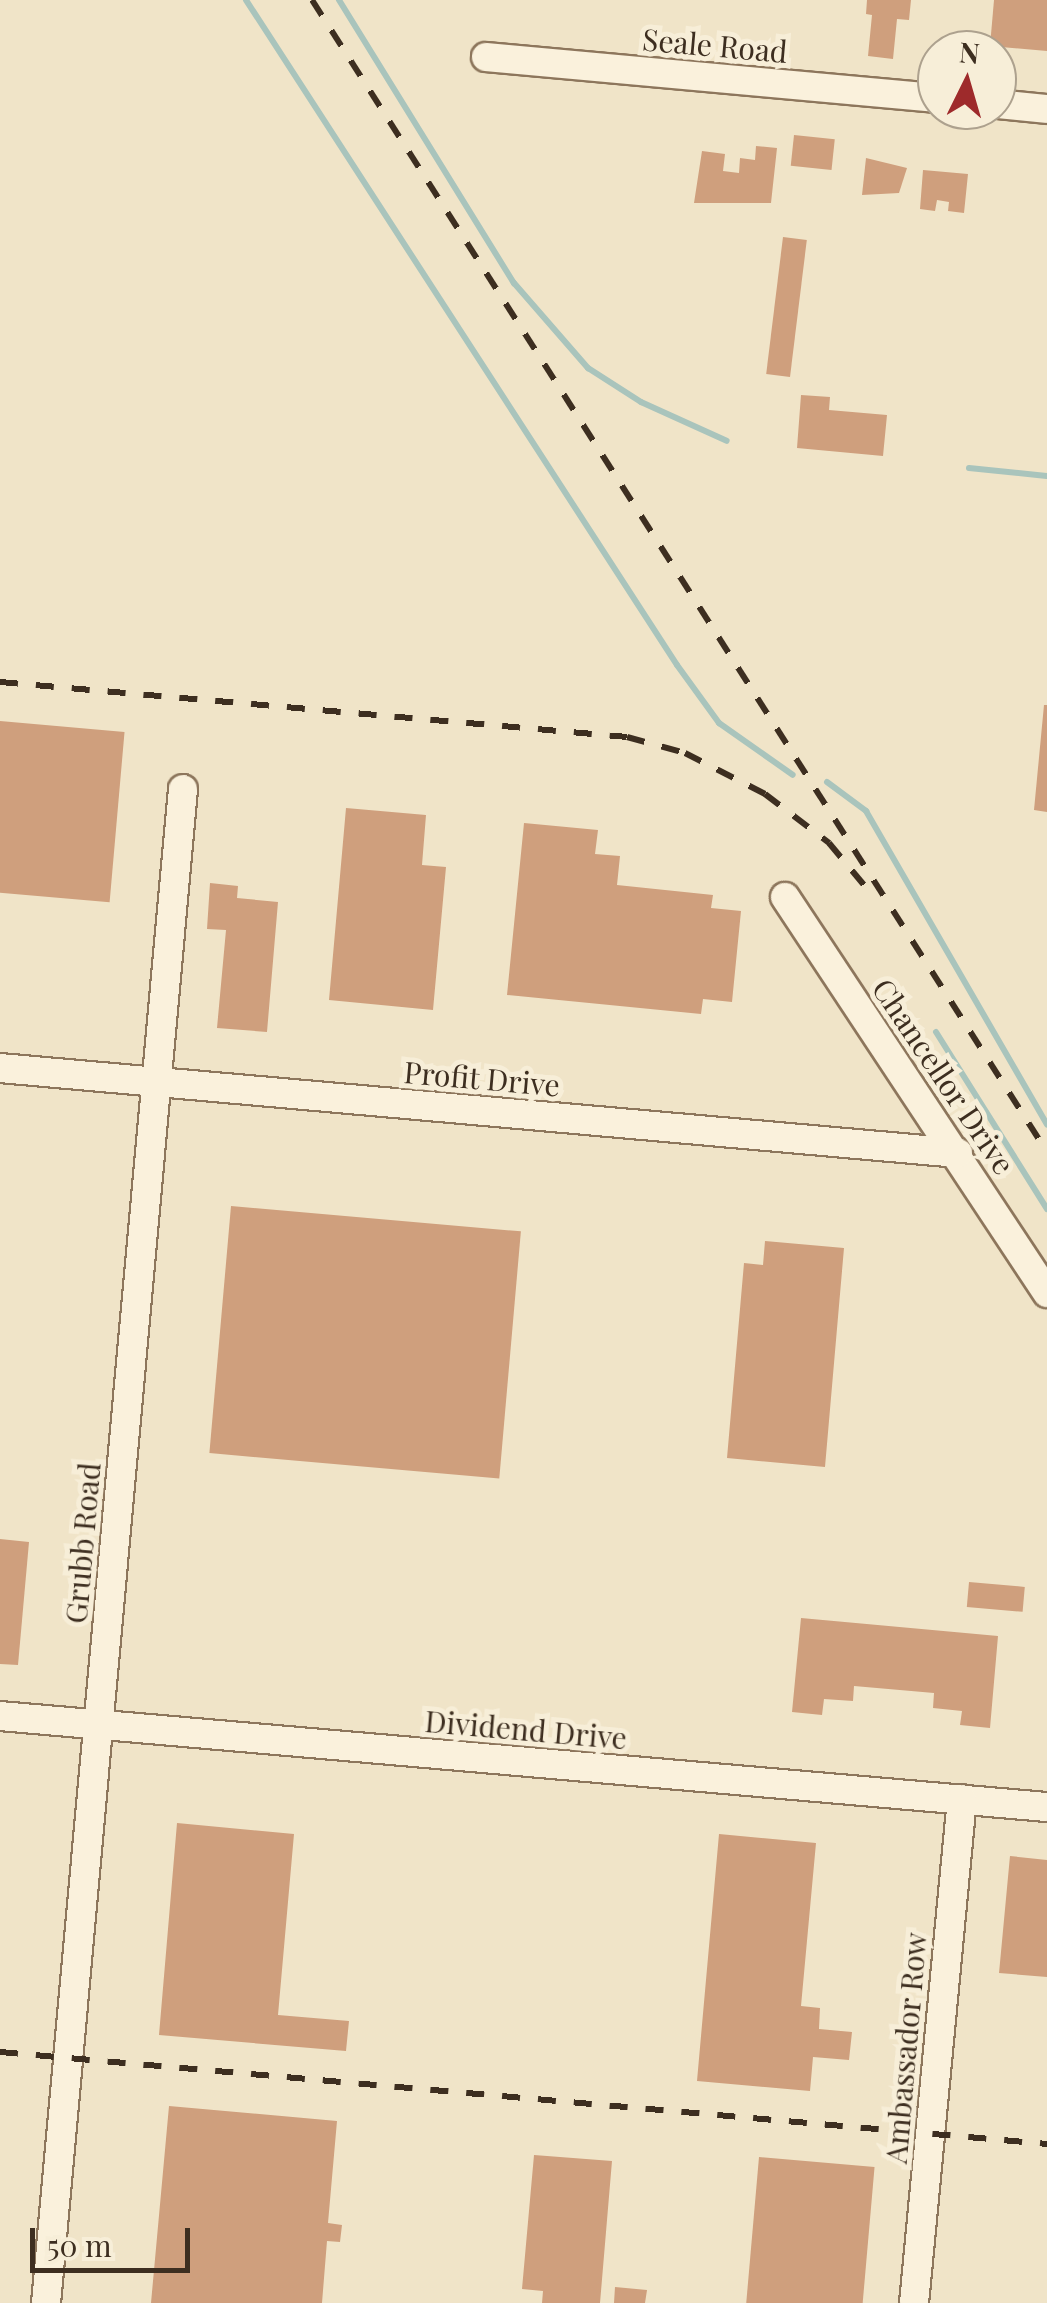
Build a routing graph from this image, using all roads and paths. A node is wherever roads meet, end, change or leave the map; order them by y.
1 (486, 57) dead end
2 (917, 96) edge
3 (1017, 106) edge
4 (1047, 108) edge
5 (183, 788) dead end
6 (785, 897) dead end
7 (0, 1068) edge
8 (156, 1082) junction
9 (958, 1153) junction
10 (1047, 1293) edge
11 (0, 1716) edge
12 (98, 1724) junction
13 (962, 1799) junction
14 (1047, 1807) edge
15 (46, 2303) edge
16 (914, 2303) edge

1 - 2 street, Seale Road
3 - 4 street
5 - 8 street, Grubb Road
6 - 9 street, Chancellor Drive
7 - 8 street, Profit Drive
8 - 9 street, Profit Drive
8 - 12 street, Grubb Road
9 - 10 street, Chancellor Drive
11 - 12 street, Dividend Drive
12 - 13 street, Dividend Drive
12 - 15 street, Grubb Road
13 - 14 street, Dividend Drive
13 - 16 street, Ambassador Row

